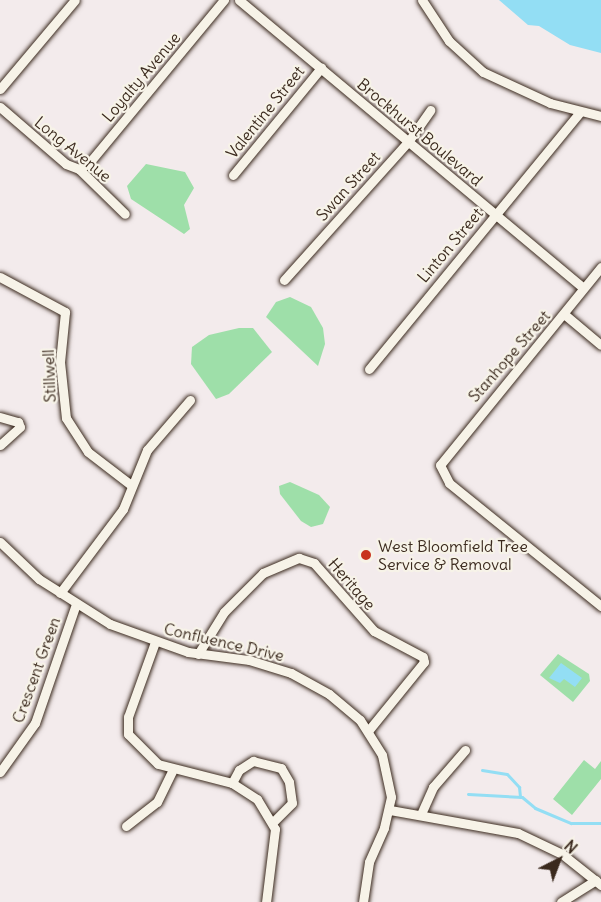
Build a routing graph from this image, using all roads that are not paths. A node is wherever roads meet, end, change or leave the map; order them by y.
1 (75, 0) edge
2 (224, 0) edge
3 (239, 0) edge
4 (422, 0) edge
5 (321, 68) junction
6 (0, 89) edge
7 (0, 107) edge
8 (430, 110) dead end
9 (579, 113) junction
10 (601, 116) edge
11 (408, 142) junction
12 (79, 169) junction
13 (233, 175) dead end
14 (125, 214) dead end
15 (495, 214) junction
16 (601, 267) edge
17 (0, 277) edge
18 (284, 280) dead end
19 (582, 287) junction
20 (564, 314) junction
21 (601, 345) edge
22 (369, 369) dead end
23 (190, 400) dead end
24 (0, 417) edge
25 (0, 446) edge
26 (131, 485) junction
27 (0, 542) edge
28 (60, 593) junction
29 (76, 604) junction
30 (601, 606) edge
31 (155, 642) junction
32 (198, 654) junction
33 (368, 731) junction
34 (465, 750) dead end
35 (172, 771) junction
36 (0, 772) edge
37 (232, 783) junction
38 (390, 810) junction
39 (421, 814) junction
40 (273, 822) junction
41 (126, 826) dead end
42 (599, 882) edge
43 (266, 902) edge
44 (363, 902) edge
45 (561, 902) edge

1 - 6 street
2 - 12 street, Loyalty Avenue
3 - 5 street, Brockhurst Boulevard
4 - 9 street
5 - 11 street, Brockhurst Boulevard
5 - 13 street, Valentine Street
7 - 12 street, Long Avenue
8 - 11 street, Swan Street
9 - 10 street
9 - 15 street, Linton Street
11 - 15 street, Brockhurst Boulevard
11 - 18 street, Swan Street
12 - 14 street, Long Avenue
15 - 19 street, Brockhurst Boulevard
15 - 22 street, Linton Street
16 - 19 street, Stanhope Street
17 - 26 street, Stillwell
19 - 20 street, Stanhope Street
20 - 21 street
20 - 30 street, Stanhope Street
23 - 26 street
24 - 25 street
26 - 28 street
27 - 28 street, Confluence Drive
28 - 29 street, Confluence Drive
29 - 31 street, Confluence Drive
29 - 36 street, Crescent Green
31 - 32 street, Confluence Drive
31 - 35 street
32 - 33 street, Confluence Drive
32 - 33 street, Heritage
33 - 38 street, Confluence Drive
34 - 39 street
35 - 37 street
35 - 41 street
37 - 40 street
37 - 40 street
38 - 39 street
38 - 44 street
39 - 42 street
40 - 43 street
42 - 45 street

